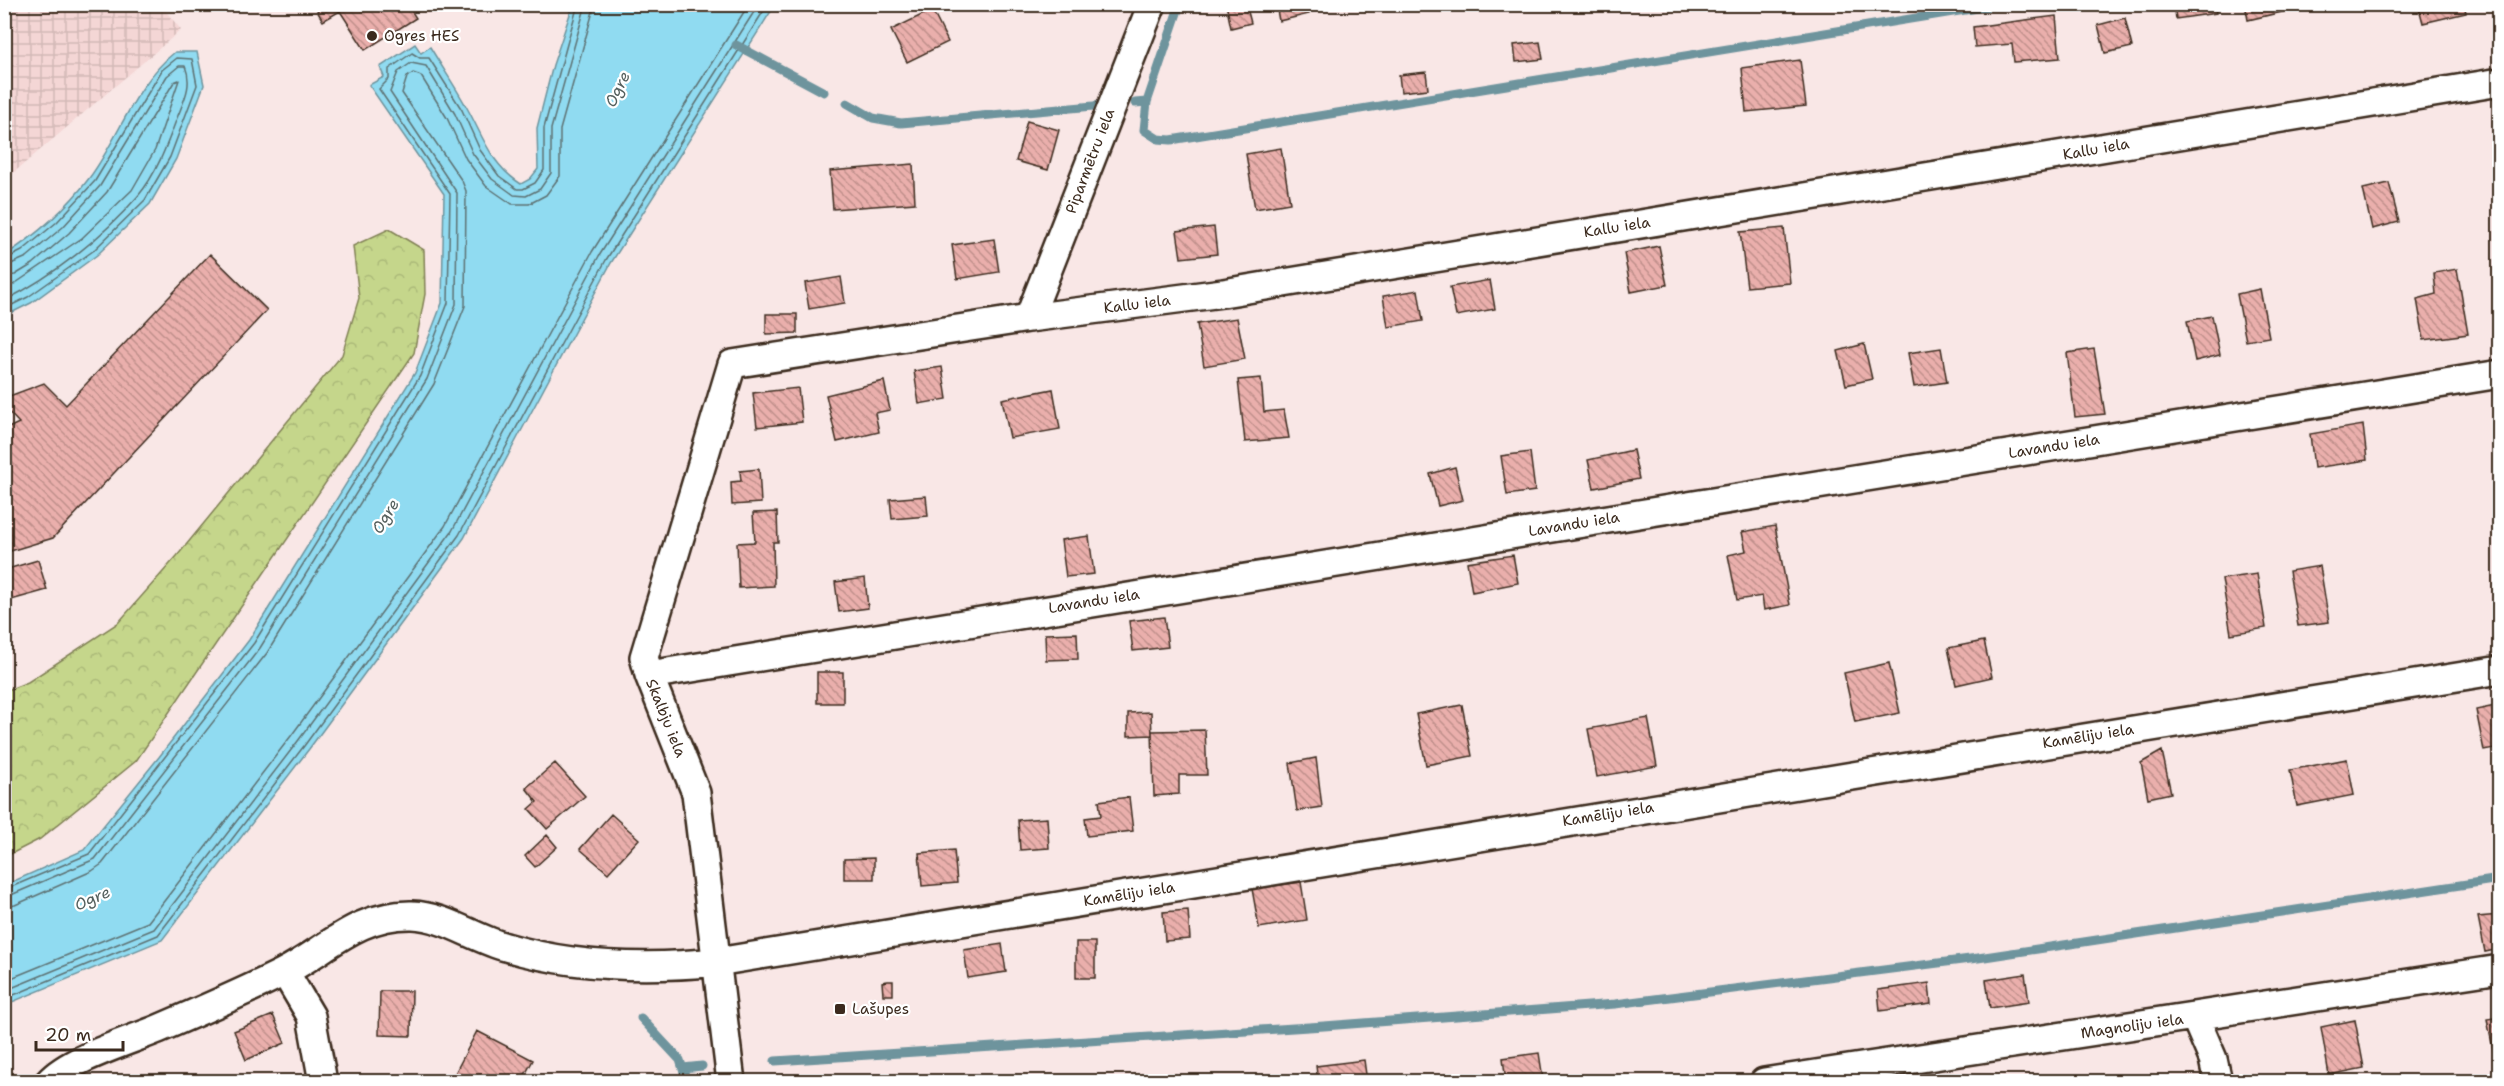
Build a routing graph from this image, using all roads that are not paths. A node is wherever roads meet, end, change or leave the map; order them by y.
1 (1152, 4) edge
2 (2499, 82) edge
3 (1029, 318) junction
4 (732, 364) joint
5 (2499, 374) edge
6 (2499, 670) edge
7 (649, 675) junction
8 (717, 962) junction
9 (2499, 969) edge
10 (285, 972) junction
11 (2195, 1017) junction
12 (50, 1080) edge
13 (323, 1081) edge
14 (338, 1082) edge
15 (731, 1082) edge
16 (1764, 1082) edge
17 (2218, 1082) edge

1 - 3 street, Piparmētru iela
2 - 3 street, Kallu iela
3 - 4 street, Kallu iela
4 - 7 street, Skalbju iela
5 - 7 street, Lavandu iela
6 - 8 street, Kamēliju iela
7 - 8 street, Skalbju iela
8 - 10 street, Kamēliju iela
8 - 15 street, Skalbju iela
9 - 11 street, Magnoliju iela
10 - 12 street, Kamēliju iela
10 - 13 street
11 - 16 street, Magnoliju iela
11 - 17 street
13 - 14 street

